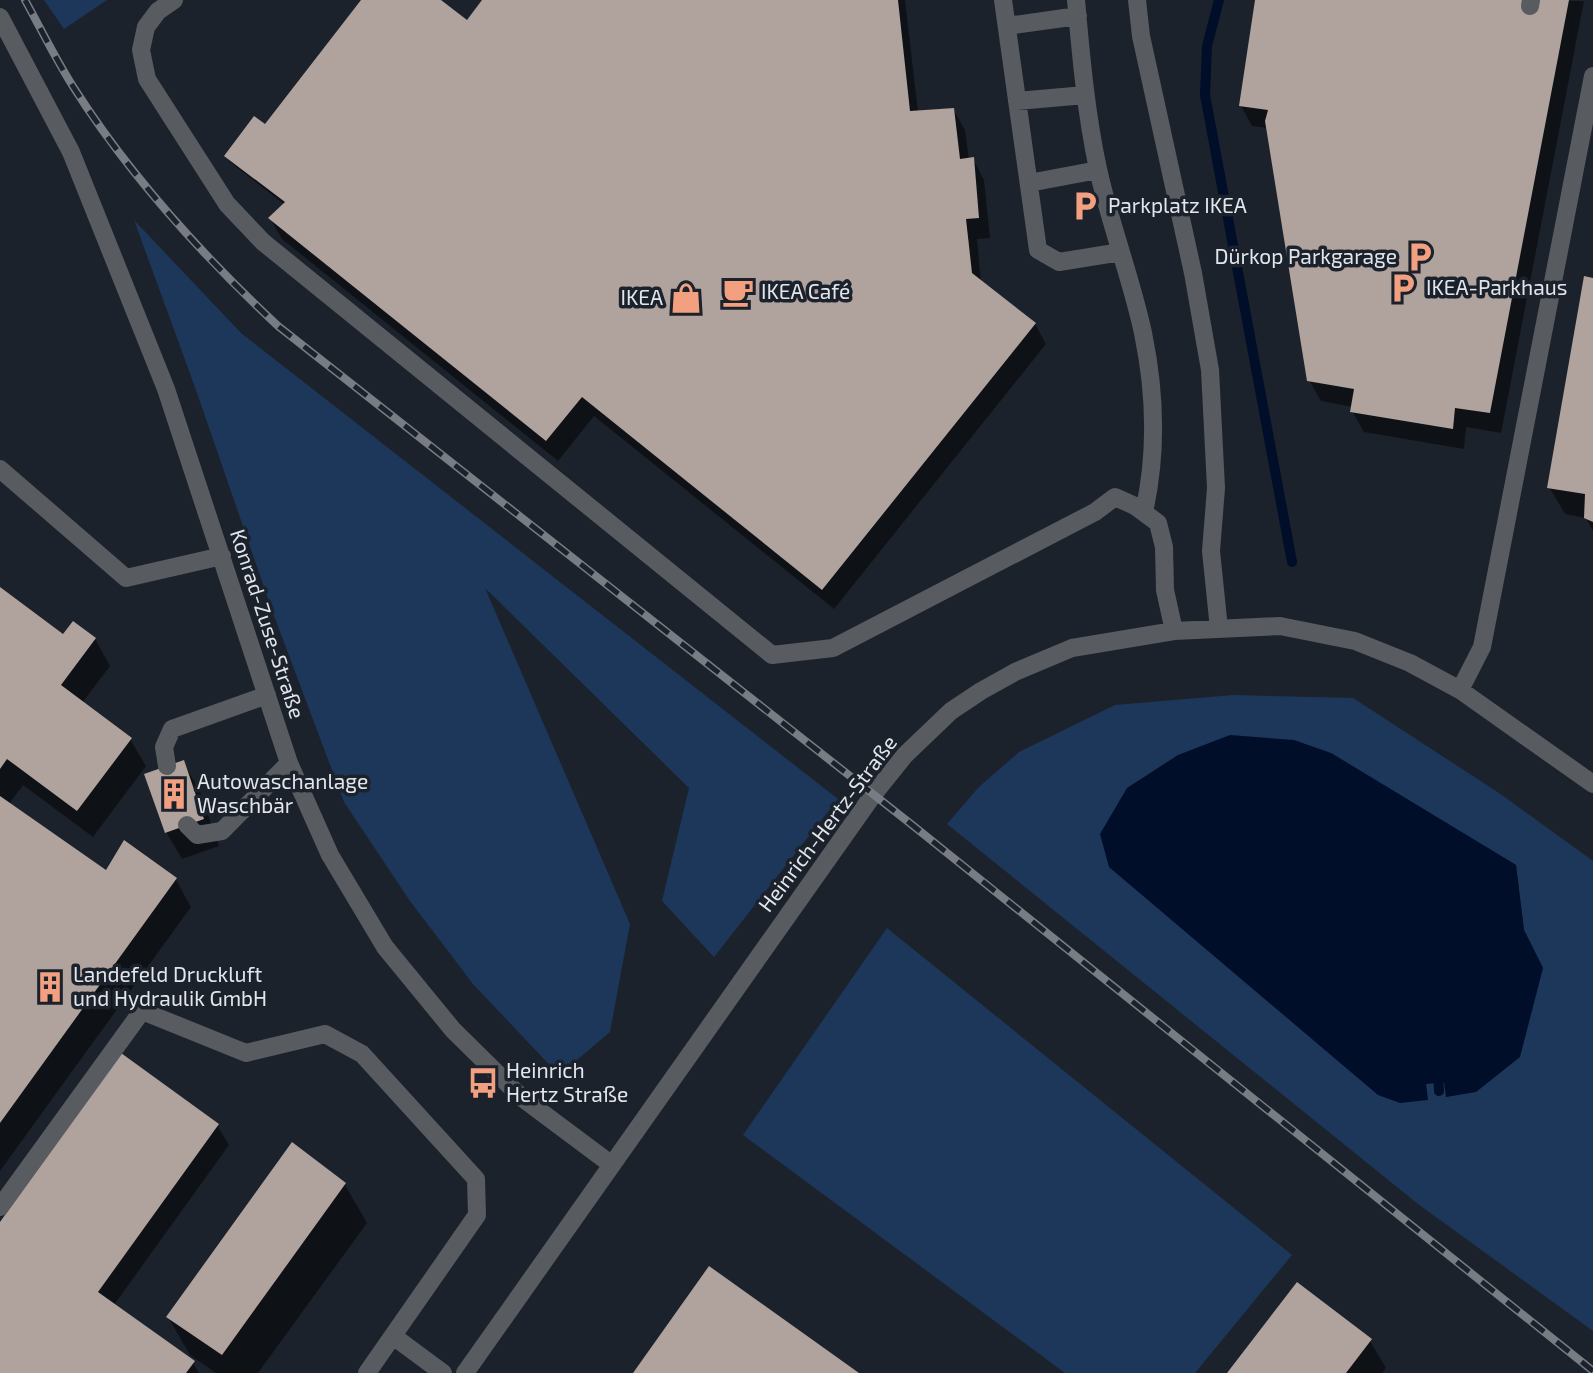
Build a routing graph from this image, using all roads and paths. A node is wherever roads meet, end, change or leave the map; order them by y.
1 (174, 0) edge
2 (1003, 0) edge
3 (1137, 0) edge
4 (1077, 8) edge
5 (0, 16) edge
6 (1007, 26) junction
7 (1593, 76) edge
8 (1085, 95) junction
9 (1017, 101) junction
10 (1098, 170) junction
11 (1029, 183) junction
12 (1121, 253) junction
13 (0, 469) edge
14 (1144, 512) junction
15 (222, 556) junction
16 (1219, 629) junction
17 (1174, 631) junction
18 (1460, 690) junction
19 (267, 695) junction
20 (289, 763) junction
21 (167, 766) dead end
22 (1593, 784) edge
23 (187, 825) dead end
24 (611, 1165) junction
25 (0, 1207) edge
26 (393, 1336) junction
27 (367, 1373) edge
28 (443, 1373) edge
29 (465, 1373) edge

1 - 14 street
2 - 6 street
3 - 16 street
4 - 6 street
4 - 8 street
5 - 15 street, Konrad-Zuse-Straße
6 - 9 street
7 - 18 street
8 - 9 street
8 - 10 street
9 - 11 street
10 - 11 street
10 - 12 street
11 - 12 street
12 - 14 street
13 - 15 street
14 - 17 street
15 - 19 street, Konrad-Zuse-Straße
16 - 17 street, Heinrich-Hertz-Straße
16 - 18 street, Heinrich-Hertz-Straße
17 - 24 street, Heinrich-Hertz-Straße
18 - 22 street, Heinrich-Hertz-Straße
19 - 20 street, Konrad-Zuse-Straße
19 - 21 street
20 - 23 street
20 - 24 street, Konrad-Zuse-Straße
24 - 29 street, Heinrich-Hertz-Straße
25 - 26 street
26 - 27 street
26 - 28 street

